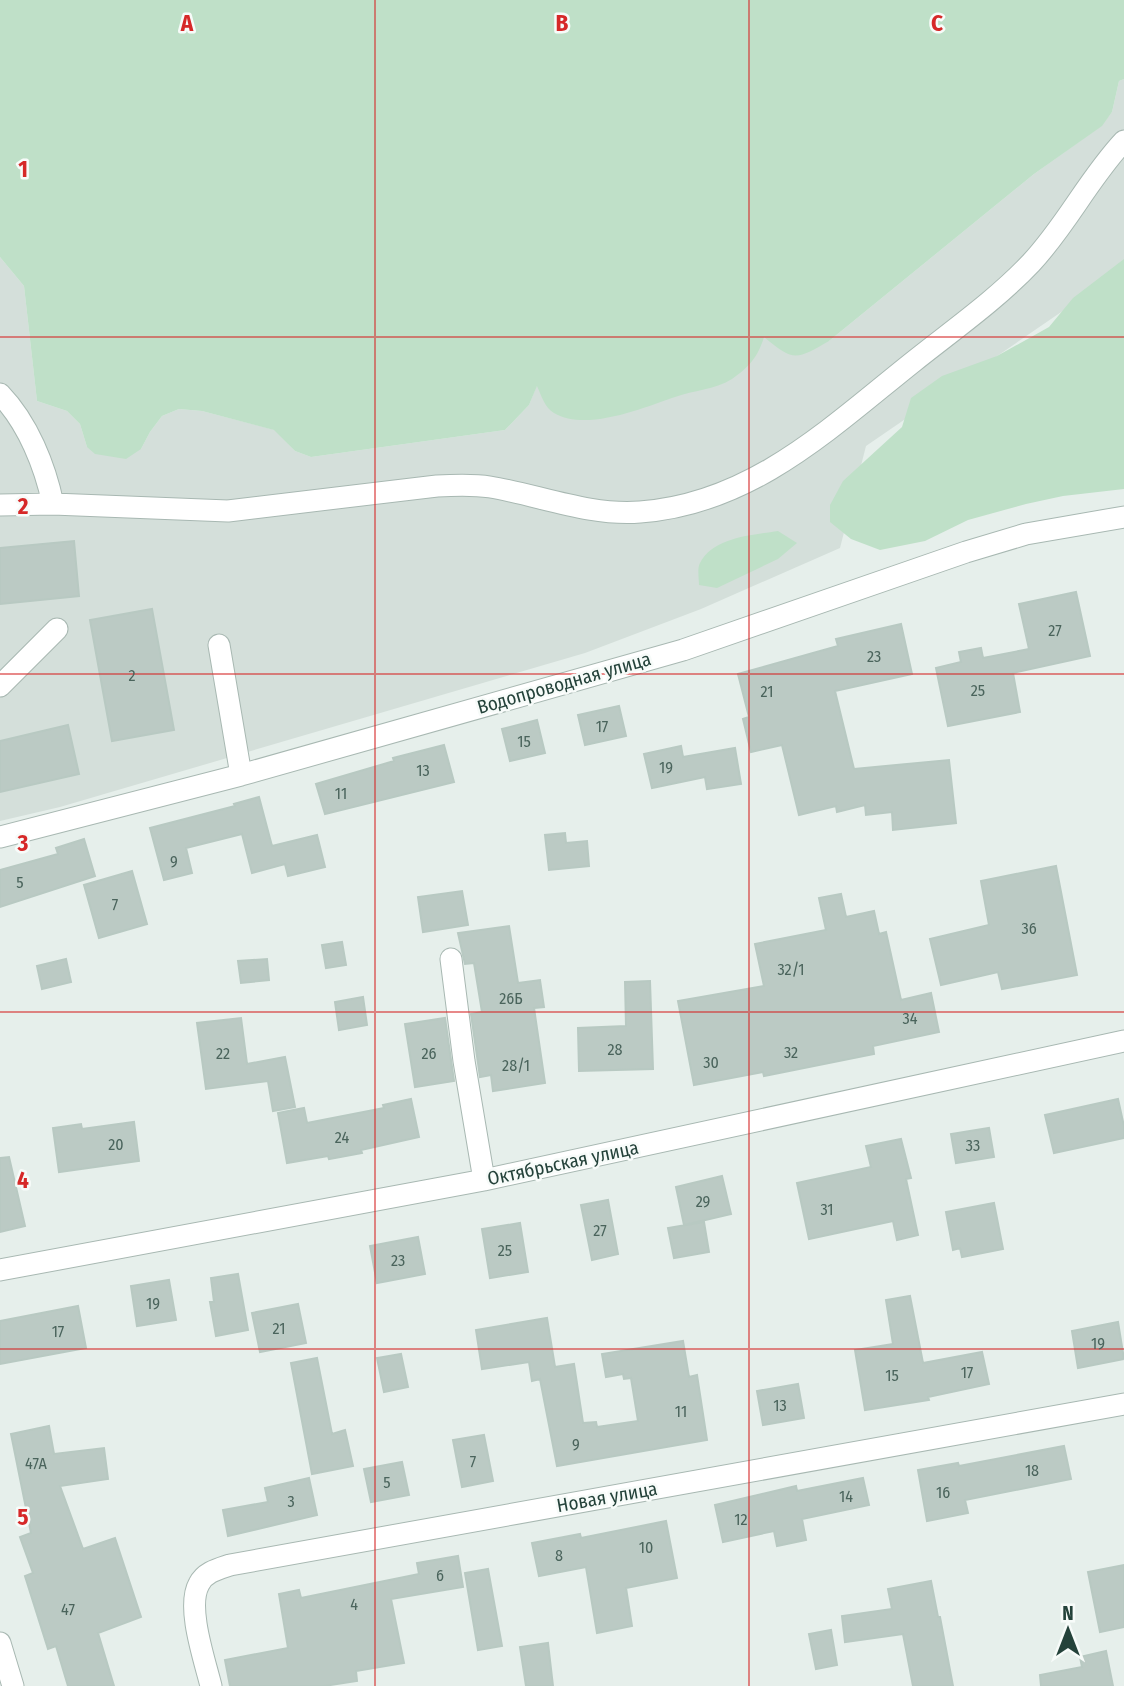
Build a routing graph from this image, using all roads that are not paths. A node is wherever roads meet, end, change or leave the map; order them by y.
1 (1124, 141) edge
2 (0, 394) edge
3 (0, 505) edge
4 (53, 505) junction
5 (1124, 517) edge
6 (57, 629) dead end
7 (219, 645) dead end
8 (0, 686) edge
9 (241, 775) junction
10 (0, 837) edge
11 (451, 960) dead end
12 (1124, 1041) edge
13 (484, 1180) junction
14 (0, 1270) edge
15 (1124, 1404) edge
16 (0, 1643) edge
17 (13, 1686) edge
18 (211, 1686) edge

1 - 4 street
2 - 4 street
3 - 4 street
5 - 9 street, Водопроводная улица
6 - 8 street
7 - 9 street
9 - 10 street, Водопроводная улица
11 - 13 street
12 - 13 street, Октябрьская улица
13 - 14 street, Октябрьская улица
15 - 18 street, Новая улица
16 - 17 street

